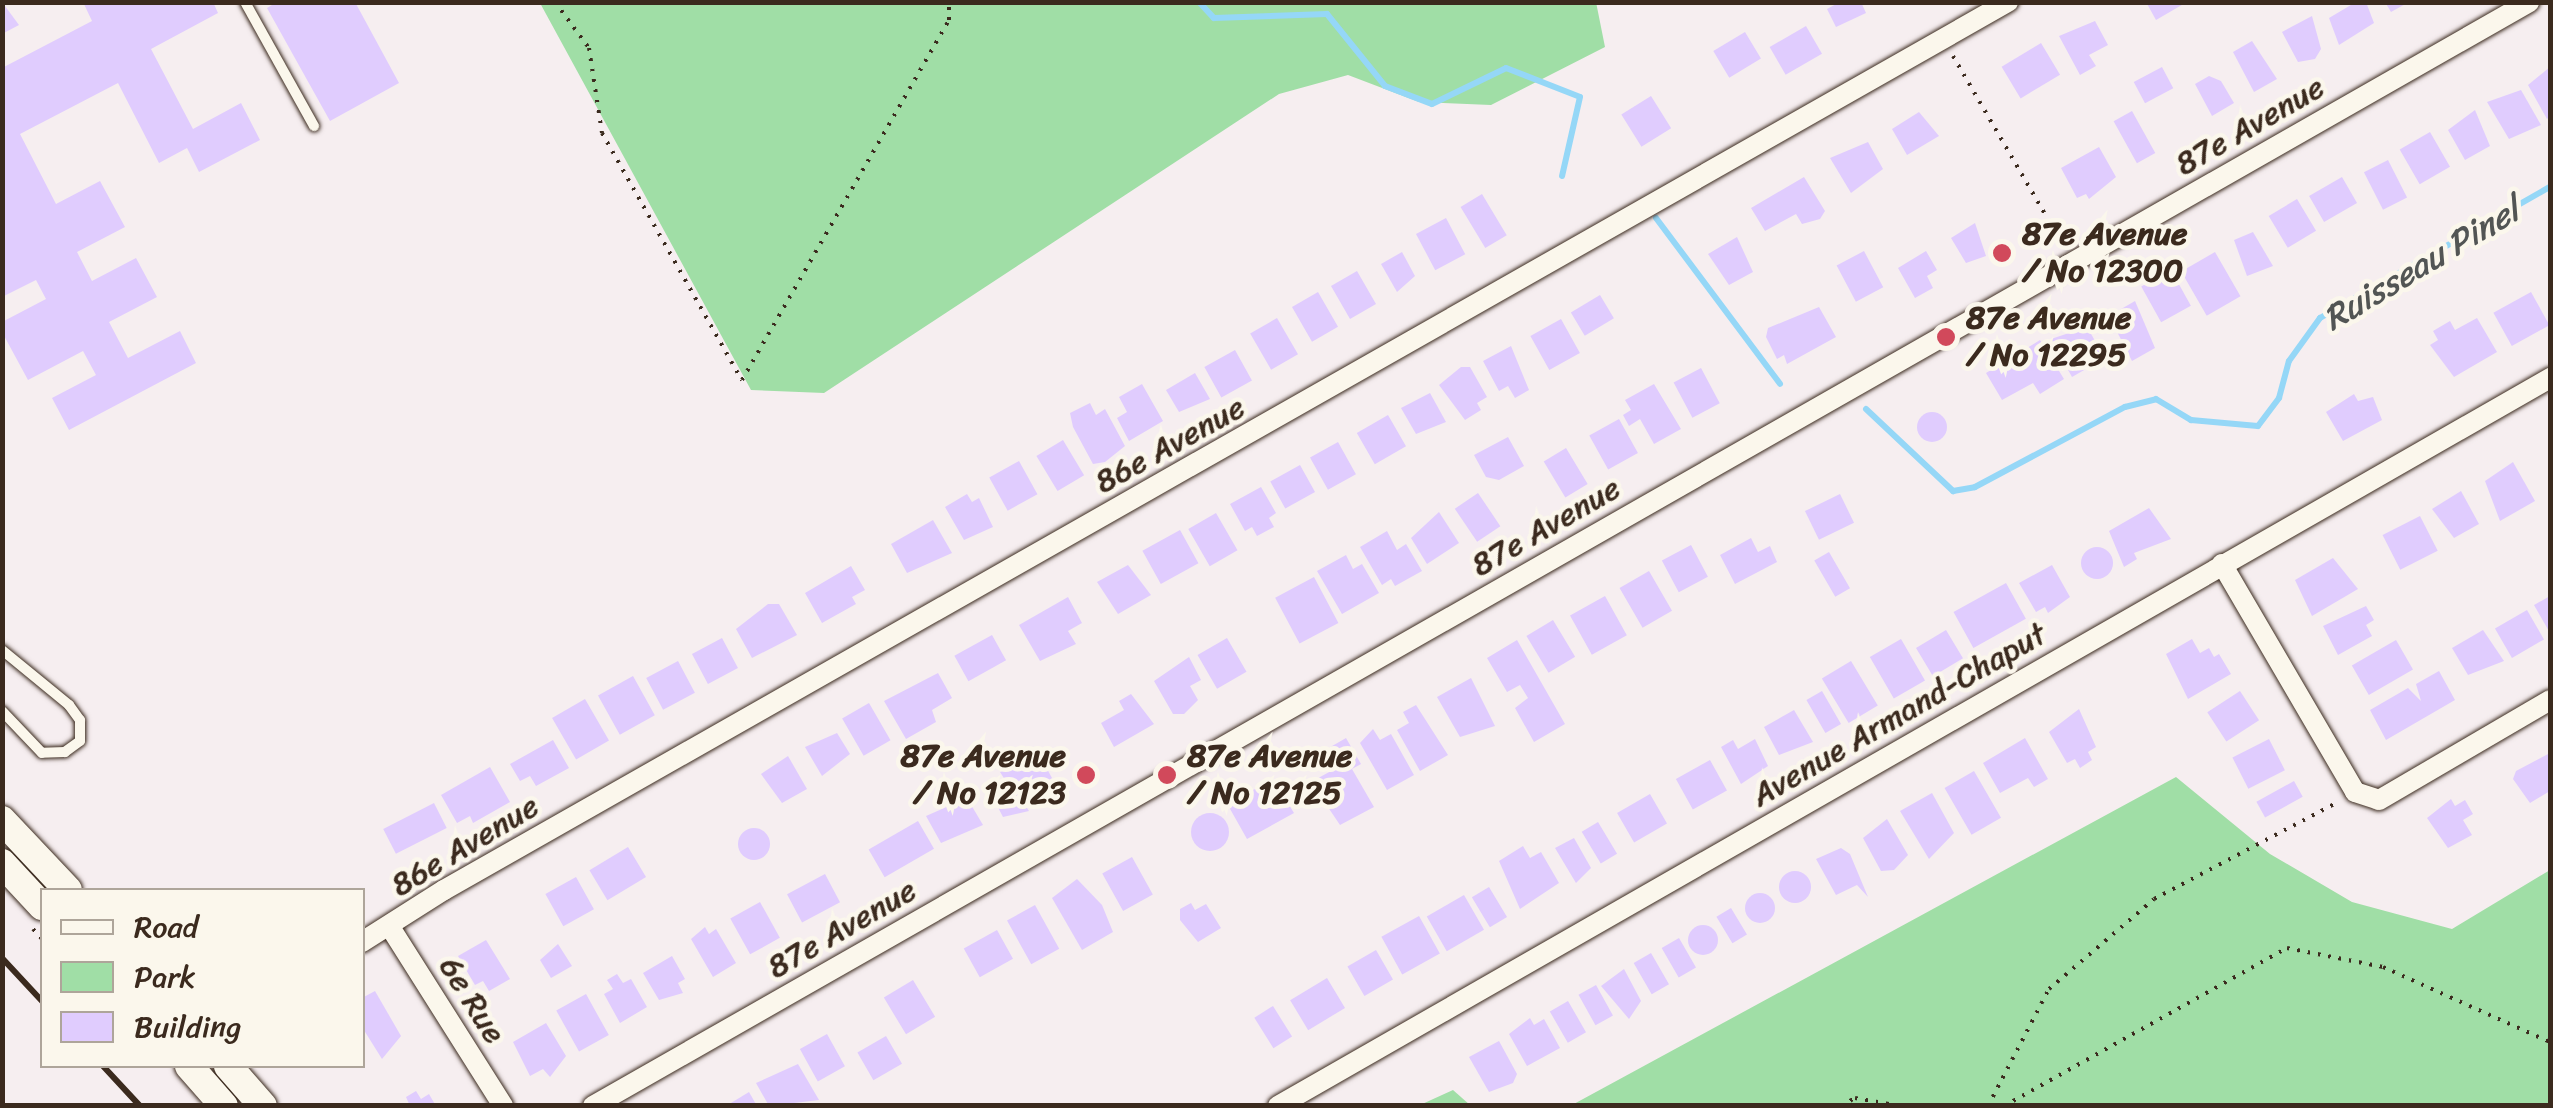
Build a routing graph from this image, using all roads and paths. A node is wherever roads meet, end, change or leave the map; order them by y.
1 (245, 2) edge
2 (555, 2) edge
3 (948, 2) edge
4 (2008, 2) edge
5 (2529, 2) edge
6 (1944, 40) junction
7 (314, 126) dead end
8 (2072, 261) junction
9 (2550, 378) edge
10 (2222, 564) junction
11 (2, 650) edge
12 (2550, 700) edge
13 (2, 712) edge
14 (2355, 792) junction
15 (2, 820) edge
16 (2, 863) edge
17 (66, 888) edge
18 (40, 904) edge
19 (390, 926) junction
20 (365, 940) edge
21 (2550, 1042) edge
22 (191, 1068) edge
23 (230, 1068) edge
24 (224, 1106) edge
25 (263, 1106) edge
26 (503, 1106) edge
27 (592, 1106) edge
28 (1278, 1106) edge
29 (1841, 1106) edge
30 (1900, 1106) edge
31 (1988, 1106) edge
32 (2004, 1106) edge

1 - 7 lane
2 - 3 path
4 - 6 street, 86e Avenue
5 - 8 street, 87e Avenue
6 - 8 path
6 - 19 street, 86e Avenue
8 - 27 street, 87e Avenue
9 - 10 street, Avenue Armand-Chaput
10 - 14 street
10 - 28 street, Avenue Armand-Chaput
11 - 13 lane
12 - 14 street
14 - 31 path
15 - 17 street
16 - 18 street
19 - 20 street, 86e Avenue
19 - 26 street, 6e Rue
21 - 32 path
22 - 24 street
23 - 25 street
29 - 30 path

